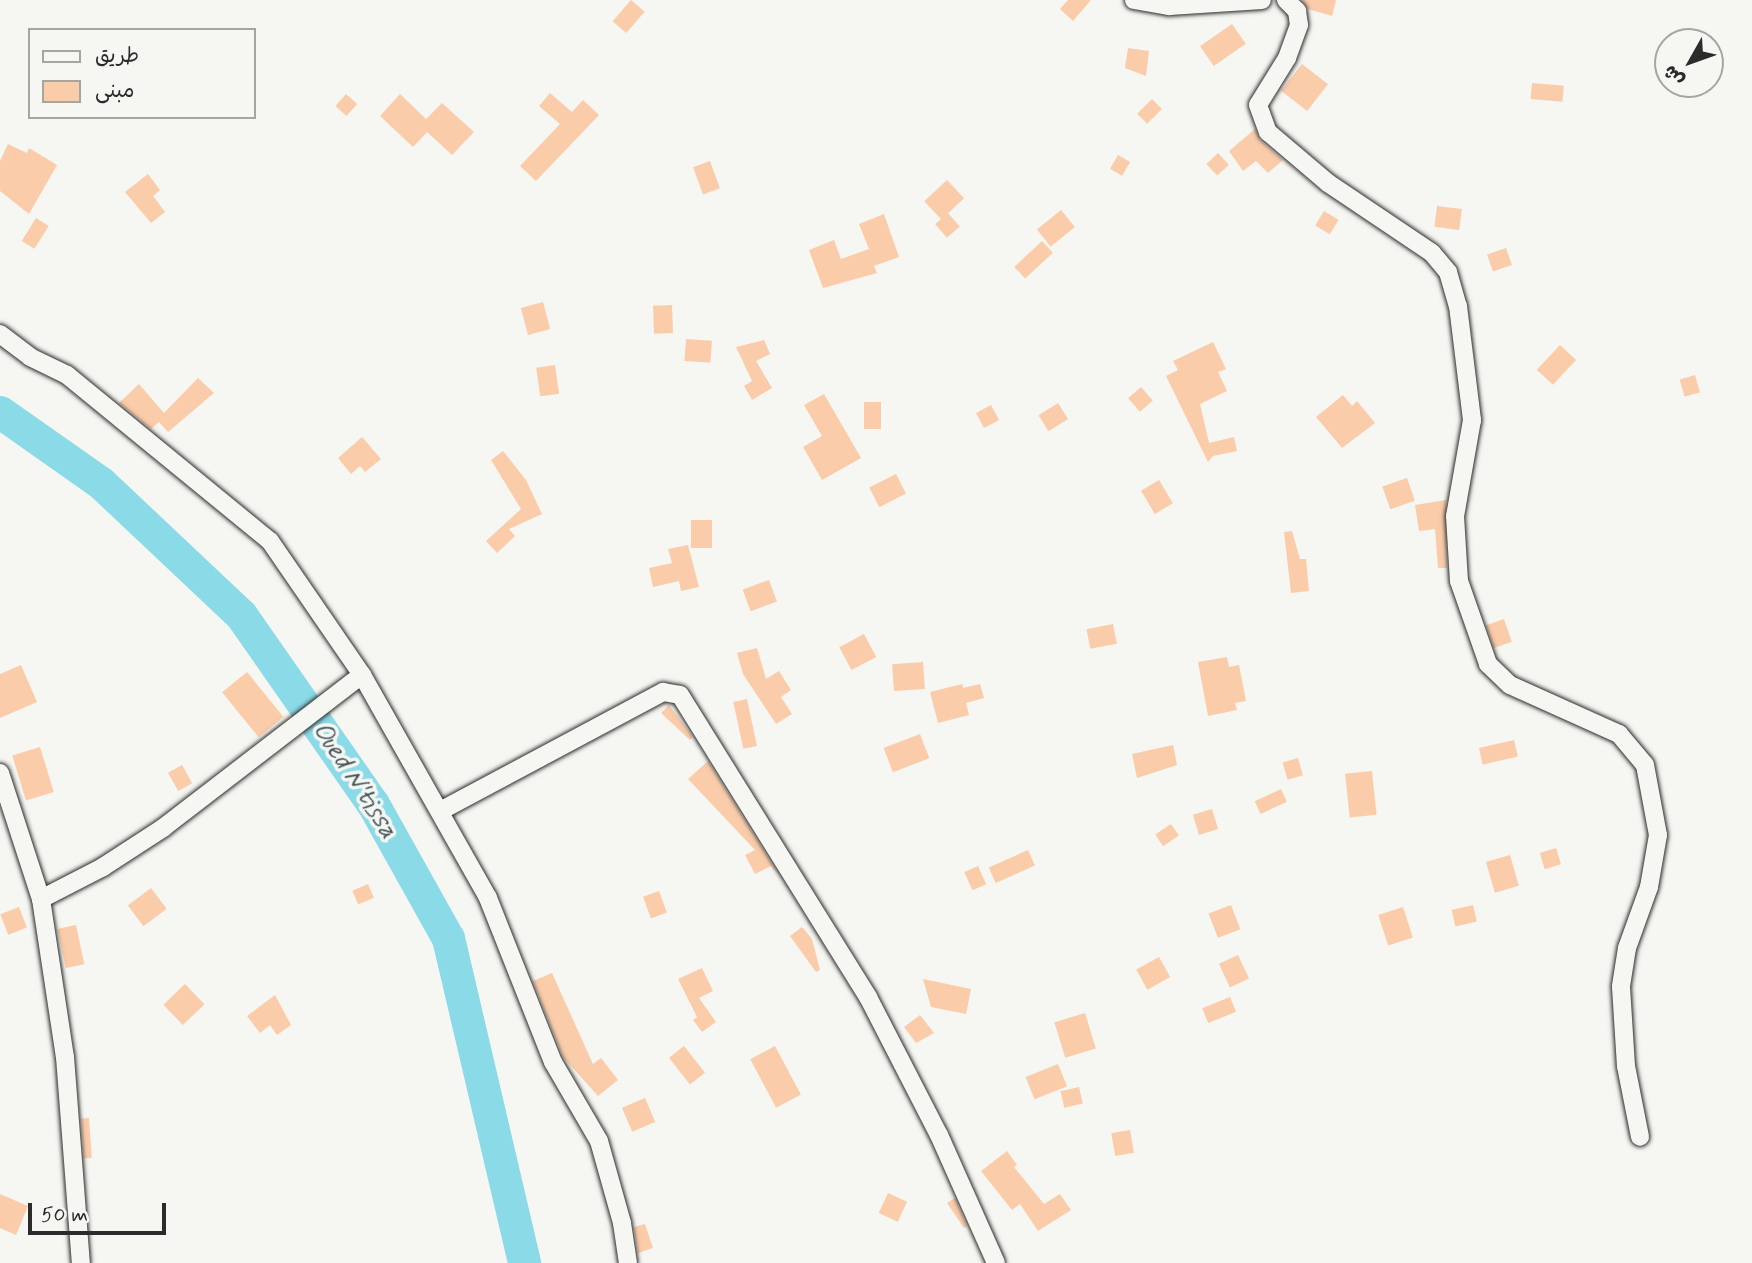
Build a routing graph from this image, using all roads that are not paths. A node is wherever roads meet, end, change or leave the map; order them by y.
1 (1134, 0) edge
2 (1262, 0) edge
3 (1286, 0) edge
4 (0, 334) edge
5 (362, 676) junction
6 (0, 774) edge
7 (442, 810) junction
8 (41, 898) junction
9 (1640, 1137) dead end
10 (81, 1263) edge
11 (628, 1263) edge
12 (996, 1263) edge

1 - 2 street
3 - 9 street
4 - 5 street
5 - 7 street
5 - 8 street
6 - 8 street
7 - 11 street
7 - 12 street
8 - 10 street

